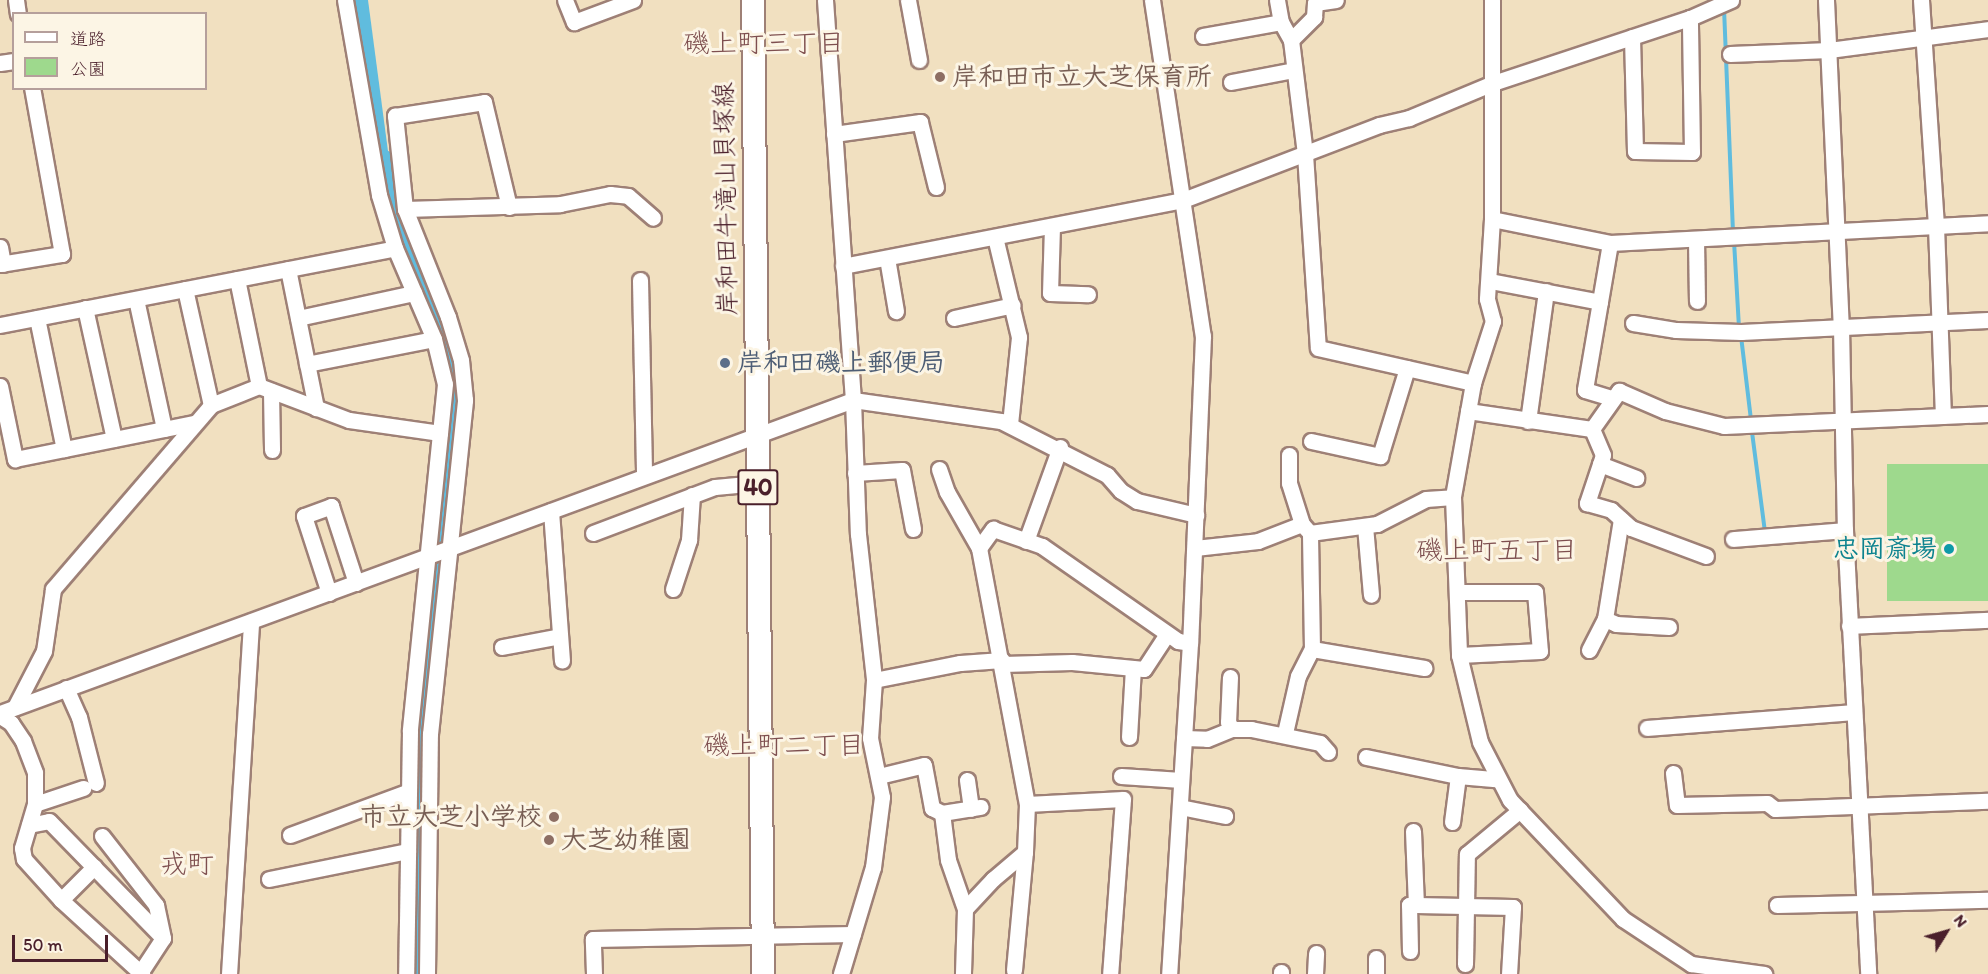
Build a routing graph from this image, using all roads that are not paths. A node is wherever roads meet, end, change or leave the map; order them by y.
1 (345, 0) edge
2 (565, 0) edge
3 (633, 0) edge
4 (753, 0) edge
5 (825, 0) edge
6 (908, 0) edge
7 (1152, 0) edge
8 (1277, 0) edge
9 (1336, 0) edge
10 (1492, 0) edge
11 (1826, 0) edge
12 (1921, 0) edge
13 (1726, 1) edge
14 (1690, 18) junction
15 (1281, 22) junction
16 (1988, 29) edge
17 (1203, 36) dead end
18 (1632, 37) junction
19 (1924, 37) junction
20 (1291, 40) junction
21 (1829, 50) junction
22 (1730, 54) dead end
23 (919, 60) dead end
24 (1294, 70) junction
25 (1231, 82) dead end
26 (1493, 84) junction
27 (32, 90) edge
28 (834, 134) junction
29 (1305, 154) junction
30 (936, 187) dead end
31 (1183, 200) junction
32 (509, 207) junction
33 (405, 209) junction
34 (653, 218) dead end
35 (1492, 219) junction
36 (1988, 223) edge
37 (1052, 226) junction
38 (1936, 226) junction
39 (1838, 231) junction
40 (995, 237) junction
41 (1696, 239) junction
42 (1610, 243) junction
43 (0, 247) edge
44 (395, 248) junction
45 (887, 258) junction
46 (2, 264) edge
47 (843, 266) junction
48 (288, 269) junction
49 (237, 279) junction
50 (640, 280) dead end
51 (1490, 280) junction
52 (185, 289) junction
53 (1546, 291) junction
54 (414, 293) junction
55 (1088, 294) dead end
56 (136, 299) junction
57 (1697, 300) dead end
58 (1600, 302) junction
59 (1013, 304) junction
60 (85, 308) junction
61 (896, 311) dead end
62 (37, 318) junction
63 (298, 318) junction
64 (954, 318) dead end
65 (1988, 320) edge
66 (1633, 323) dead end
67 (1939, 323) junction
68 (0, 325) edge
69 (1841, 326) junction
70 (434, 339) junction
71 (307, 364) junction
72 (1407, 368) junction
73 (1473, 383) junction
74 (0, 386) edge
75 (265, 389) junction
76 (1612, 398) junction
77 (853, 400) junction
78 (211, 405) junction
79 (316, 408) junction
80 (1468, 411) junction
81 (1988, 414) edge
82 (1942, 416) junction
83 (1528, 421) junction
84 (1845, 421) junction
85 (194, 423) junction
86 (1010, 424) junction
87 (164, 429) junction
88 (1592, 429) junction
89 (440, 433) junction
90 (757, 436) junction
91 (114, 439) junction
92 (1311, 441) dead end
93 (1060, 447) junction
94 (64, 449) junction
95 (272, 450) dead end
96 (1289, 455) dead end
97 (1599, 464) junction
98 (939, 469) dead end
99 (855, 473) junction
100 (644, 475) junction
101 (1636, 478) dead end
102 (758, 483) junction
103 (692, 495) junction
104 (1453, 497) junction
105 (551, 511) junction
106 (1196, 515) junction
107 (1621, 519) junction
108 (1365, 526) junction
109 (1306, 528) junction
110 (913, 529) dead end
111 (1845, 530) junction
112 (593, 533) dead end
113 (1733, 539) dead end
114 (1026, 541) junction
115 (979, 548) junction
116 (1195, 548) junction
117 (438, 554) junction
118 (1706, 556) dead end
119 (356, 584) junction
120 (673, 590) dead end
121 (1458, 592) junction
122 (329, 593) junction
123 (1371, 595) dead end
124 (1605, 619) junction
125 (1988, 620) edge
126 (251, 622) junction
127 (1850, 626) junction
128 (1669, 627) dead end
129 (1167, 634) junction
130 (560, 636) junction
131 (1190, 643) junction
132 (502, 647) dead end
133 (1312, 648) junction
134 (1589, 650) dead end
135 (1459, 655) junction
136 (562, 662) dead end
137 (1003, 662) junction
138 (1133, 668) junction
139 (1424, 668) dead end
140 (1230, 677) dead end
141 (874, 680) junction
142 (66, 688) junction
143 (15, 706) junction
144 (1853, 712) junction
145 (0, 715) edge
146 (1647, 728) dead end
147 (1232, 729) junction
148 (1285, 733) junction
149 (1129, 737) dead end
150 (1184, 738) junction
151 (1328, 752) dead end
152 (1366, 757) dead end
153 (1673, 773) dead end
154 (879, 776) junction
155 (1121, 776) dead end
156 (1458, 776) junction
157 (1496, 779) junction
158 (966, 780) dead end
159 (1181, 780) junction
160 (407, 792) junction
161 (1988, 801) edge
162 (35, 804) junction
163 (1027, 804) junction
164 (1180, 807) junction
165 (1860, 808) junction
166 (1520, 810) junction
167 (942, 813) junction
168 (1225, 816) dead end
169 (1452, 822) dead end
170 (29, 825) junction
171 (1413, 831) dead end
172 (290, 835) dead end
173 (102, 836) dead end
174 (408, 851) junction
175 (1025, 852) junction
176 (94, 867) junction
177 (269, 879) dead end
178 (61, 900) junction
179 (1988, 900) edge
180 (1863, 904) junction
181 (1416, 905) junction
182 (1777, 905) dead end
183 (1466, 906) junction
184 (965, 909) junction
185 (762, 934) junction
186 (853, 934) junction
187 (163, 938) junction
188 (1410, 951) dead end
189 (1316, 953) dead end
190 (1377, 958) dead end
191 (1465, 964) dead end
192 (1014, 970) dead end
193 (141, 973) edge
194 (229, 974) edge
195 (406, 974) edge
196 (427, 974) edge
197 (594, 974) edge
198 (763, 974) edge
199 (841, 974) edge
200 (963, 974) edge
201 (1110, 974) edge
202 (1169, 974) edge
203 (1315, 974) edge
204 (1376, 974) edge
205 (1509, 974) edge
206 (1764, 974) edge
207 (1868, 974) edge

1 - 44 street
2 - 3 street
4 - 90 main road, 岸和田牛滝山貝塚線 / 40
5 - 28 street
6 - 23 street
7 - 31 street
8 - 15 street
9 - 20 street
10 - 26 street
11 - 21 street
12 - 19 street
13 - 14 street
14 - 18 street
14 - 18 street
15 - 17 street
15 - 20 street
16 - 19 street
18 - 26 street
19 - 21 street
19 - 38 street
20 - 24 street
21 - 22 street
21 - 39 street
24 - 25 street
24 - 29 street
26 - 29 street
26 - 35 street
27 - 46 street
28 - 30 street
28 - 47 street
29 - 31 street
29 - 72 street
31 - 37 street
31 - 106 street
32 - 33 street
32 - 33 street
32 - 34 street
33 - 117 street
35 - 42 street
35 - 51 street
36 - 38 street
37 - 40 street
37 - 55 street
38 - 39 street
38 - 67 street
39 - 41 street
39 - 69 street
40 - 45 street
40 - 59 street
41 - 42 street
41 - 57 street
42 - 58 street
43 - 46 street
44 - 48 street
44 - 54 street
45 - 47 street
45 - 61 street
47 - 77 street
48 - 49 street
48 - 63 street
49 - 52 street
49 - 75 street
50 - 100 street
51 - 53 street
51 - 73 street
52 - 56 street
52 - 78 street
53 - 58 street
53 - 83 street
54 - 63 street
54 - 70 street
56 - 60 street
56 - 87 street
58 - 76 street
59 - 64 street
59 - 86 street
60 - 62 street
60 - 91 street
62 - 68 street
62 - 94 street
63 - 71 street
65 - 67 street
66 - 69 street
67 - 69 street
67 - 82 street
69 - 84 street
70 - 71 street
70 - 89 street
71 - 79 street
72 - 73 street
72 - 92 street
73 - 80 street
74 - 94 street
75 - 78 street
75 - 79 street
75 - 95 street
76 - 84 street
76 - 88 street
77 - 86 street
77 - 90 street
77 - 99 street
78 - 85 street
79 - 89 street
80 - 83 street
80 - 104 street
81 - 82 street
82 - 84 street
83 - 88 street
84 - 111 street
85 - 87 street
85 - 143 street
86 - 93 street
87 - 91 street
88 - 97 street
89 - 117 street
90 - 100 street
90 - 102 main road, 岸和田牛滝山貝塚線 / 40
91 - 94 street
93 - 106 street
93 - 114 street
96 - 109 street
97 - 101 street
97 - 107 street
98 - 115 street
99 - 110 street
99 - 141 street
100 - 105 street
102 - 103 street
102 - 185 main road, 岸和田牛滝山貝塚線 / 40
103 - 112 street
103 - 120 street
104 - 108 street
104 - 121 street
105 - 117 street
105 - 130 street
106 - 116 street
107 - 118 street
107 - 124 street
108 - 109 street
108 - 123 street
109 - 116 street
109 - 133 street
111 - 113 street
111 - 127 street
114 - 115 street
114 - 129 street
115 - 137 street
116 - 131 street
117 - 119 street
117 - 160 street
117 - 196 street
119 - 122 street
119 - 122 street
121 - 135 street
121 - 135 street
122 - 126 street
124 - 128 street
124 - 134 street
125 - 127 street
126 - 142 street
126 - 194 street
127 - 144 street
129 - 131 street
129 - 138 street
130 - 132 street
130 - 136 street
131 - 150 street
133 - 139 street
133 - 148 street
135 - 157 street
137 - 138 street
137 - 141 street
137 - 163 street
138 - 149 street
140 - 147 street
141 - 154 street
142 - 143 street
142 - 162 street
143 - 145 street
144 - 146 street
144 - 165 street
145 - 162 street
147 - 148 street
147 - 150 street
148 - 151 street
150 - 159 street
152 - 156 street
153 - 165 street
154 - 167 street
154 - 186 street
155 - 159 street
156 - 157 street
156 - 169 street
157 - 166 street
158 - 167 street
159 - 164 street
160 - 172 street
160 - 174 street
161 - 165 street
162 - 170 street
163 - 175 street
163 - 201 street
164 - 168 street
164 - 202 street
165 - 180 street
166 - 183 street
166 - 206 street
167 - 184 street
170 - 176 street
170 - 178 street
171 - 181 street
173 - 187 street
174 - 177 street
174 - 195 street
175 - 184 street
175 - 192 street
176 - 178 street
176 - 187 street
178 - 193 street
179 - 180 street
180 - 182 street
180 - 207 street
181 - 183 street
181 - 188 street
183 - 191 street
183 - 205 street
184 - 200 street
185 - 186 street
185 - 197 street
185 - 198 main road, 岸和田牛滝山貝塚線 / 40
186 - 199 street
187 - 193 street
189 - 203 street
190 - 204 street

